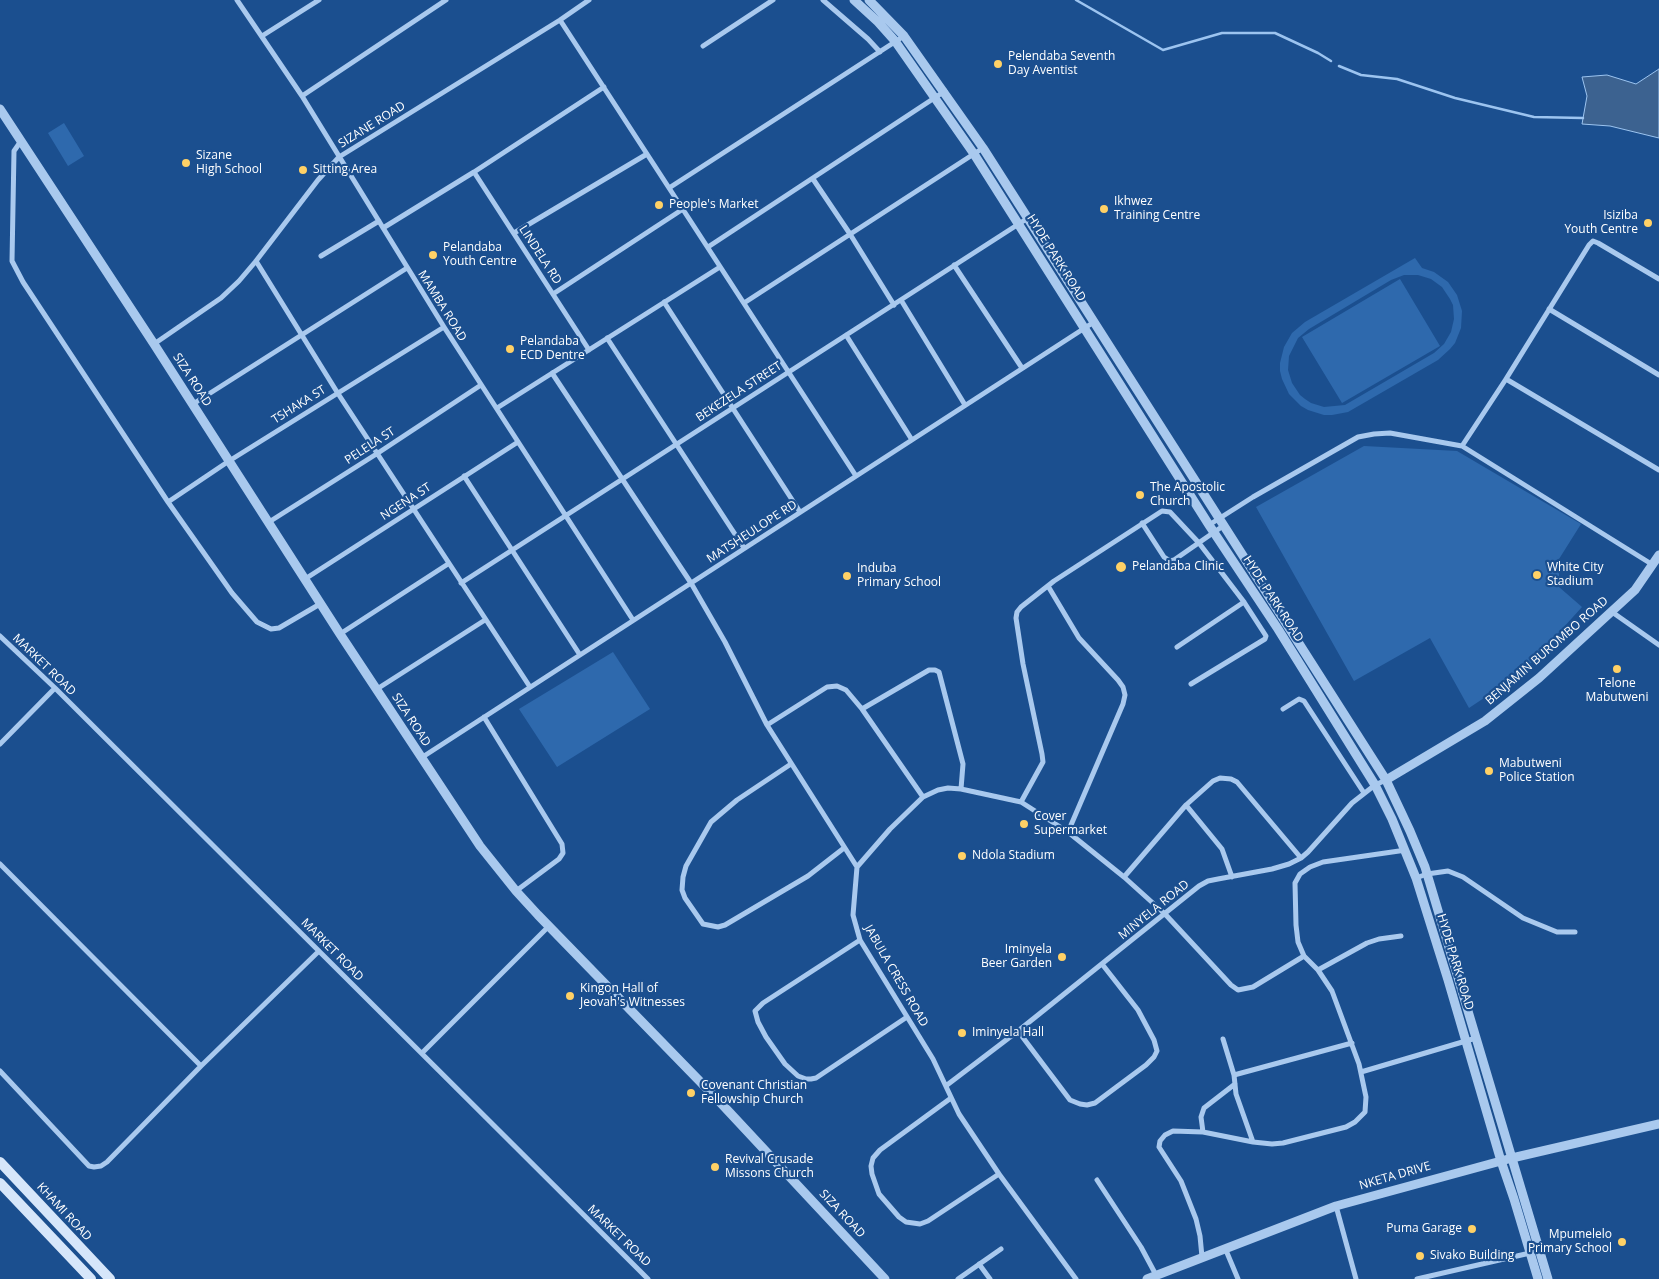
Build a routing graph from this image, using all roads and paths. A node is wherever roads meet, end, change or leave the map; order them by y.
1 (237, 0) edge
2 (319, 0) edge
3 (446, 0) edge
4 (773, 0) edge
5 (823, 0) edge
6 (854, 0) edge
7 (869, 0) edge
8 (586, 1) edge
9 (560, 20) junction
10 (262, 36) junction
11 (904, 36) junction
12 (895, 41) junction
13 (703, 46) dead end
14 (880, 52) junction
15 (604, 88) junction
16 (945, 92) junction
17 (302, 96) junction
18 (935, 98) junction
19 (0, 109) edge
20 (21, 141) junction
21 (984, 148) junction
22 (647, 154) junction
23 (974, 154) junction
24 (339, 157) junction
25 (474, 172) junction
26 (813, 179) junction
27 (669, 188) junction
28 (683, 209) junction
29 (1028, 218) junction
30 (379, 221) junction
31 (1020, 224) junction
32 (383, 228) junction
33 (514, 234) junction
34 (850, 234) junction
35 (708, 247) junction
36 (321, 256) dead end
37 (256, 261) junction
38 (954, 265) junction
39 (720, 267) junction
40 (407, 268) junction
41 (1659, 279) edge
42 (553, 294) junction
43 (901, 300) junction
44 (664, 302) junction
45 (744, 303) junction
46 (894, 305) junction
47 (1549, 309) junction
48 (1094, 322) junction
49 (444, 327) junction
50 (1085, 328) junction
51 (300, 334) junction
52 (846, 335) junction
53 (608, 338) junction
54 (154, 344) junction
55 (589, 350) junction
56 (1022, 368) junction
57 (788, 372) junction
58 (552, 373) junction
59 (1659, 375) edge
60 (1506, 379) junction
61 (482, 385) junction
62 (337, 392) junction
63 (192, 404) junction
64 (966, 405) junction
65 (497, 408) junction
66 (732, 408) junction
67 (912, 440) junction
68 (518, 442) junction
69 (676, 444) junction
70 (1462, 446) junction
71 (378, 453) junction
72 (230, 461) junction
73 (1659, 470) edge
74 (464, 476) junction
75 (856, 476) junction
76 (622, 479) junction
77 (168, 502) junction
78 (413, 509) junction
79 (800, 512) junction
80 (566, 515) junction
81 (269, 522) junction
82 (1221, 522) junction
83 (1142, 523) junction
84 (1211, 529) junction
85 (1199, 543) junction
86 (744, 548) junction
87 (511, 551) junction
88 (1659, 556) edge
89 (448, 564) junction
90 (1653, 565) junction
91 (305, 579) junction
92 (461, 583) junction
93 (691, 583) junction
94 (1048, 586) junction
95 (1244, 602) junction
96 (320, 604) junction
97 (1612, 612) junction
98 (485, 620) junction
99 (633, 620) junction
100 (340, 634) junction
101 (0, 636) edge
102 (1659, 644) edge
103 (1177, 647) dead end
104 (580, 655) junction
105 (1191, 684) dead end
106 (530, 687) junction
107 (55, 688) junction
108 (377, 690) junction
109 (862, 709) junction
110 (1283, 709) dead end
111 (484, 717) junction
112 (767, 725) junction
113 (0, 744) edge
114 (421, 758) junction
115 (791, 764) junction
116 (1386, 780) junction
117 (1375, 786) junction
118 (960, 789) junction
119 (1364, 793) junction
120 (922, 797) junction
121 (1021, 802) junction
122 (1186, 805) junction
123 (1068, 832) junction
124 (844, 848) junction
125 (1406, 850) junction
126 (1301, 858) junction
127 (0, 864) edge
128 (857, 867) junction
129 (1427, 874) junction
130 (1124, 877) junction
131 (1232, 877) junction
132 (1416, 878) junction
133 (516, 891) junction
134 (1165, 914) junction
135 (549, 926) junction
136 (1575, 932) dead end
137 (1400, 936) dead end
138 (860, 940) junction
139 (319, 951) junction
140 (1304, 956) junction
141 (1102, 964) junction
142 (1318, 970) junction
143 (907, 1017) junction
144 (1018, 1031) junction
145 (1476, 1038) junction
146 (1223, 1039) dead end
147 (1466, 1040) junction
148 (1352, 1043) junction
149 (422, 1053) junction
150 (201, 1066) junction
151 (0, 1071) edge
152 (1361, 1072) junction
153 (1234, 1074) junction
154 (1235, 1084) junction
155 (947, 1085) junction
156 (951, 1098) junction
157 (1659, 1124) edge
158 (1203, 1132) junction
159 (1252, 1142) junction
160 (1512, 1158) junction
161 (1501, 1161) junction
162 (0, 1162) edge
163 (999, 1174) junction
164 (1097, 1180) dead end
165 (0, 1183) edge
166 (1336, 1206) junction
167 (1225, 1248) junction
168 (1001, 1249) dead end
169 (1530, 1253) junction
170 (1202, 1257) junction
171 (979, 1264) junction
172 (1156, 1275) junction
173 (91, 1279) edge
174 (110, 1279) edge
175 (648, 1279) edge
176 (885, 1279) edge
177 (958, 1279) edge
178 (990, 1279) edge
179 (1076, 1279) edge
180 (1147, 1279) edge
181 (1238, 1279) edge
182 (1356, 1279) edge
183 (1417, 1279) edge
184 (1538, 1279) edge
185 (1548, 1279) edge

1 - 10 street, MAMBA ROAD
2 - 10 street
3 - 17 street
4 - 13 street
5 - 14 street
6 - 12 street, HYDE PARK ROAD
7 - 11 street, HYDE PARK ROAD
8 - 9 street, SIZANE ROAD
9 - 15 street
9 - 24 street, SIZANE ROAD
10 - 17 street, MAMBA ROAD
11 - 12 street
11 - 16 street, HYDE PARK ROAD
12 - 14 street
12 - 18 street, HYDE PARK ROAD
14 - 27 street
15 - 22 street
15 - 25 street
16 - 18 street
16 - 21 street, HYDE PARK ROAD
17 - 24 street, MAMBA ROAD
18 - 23 street, HYDE PARK ROAD
18 - 26 street
19 - 20 street, SIZA ROAD
20 - 54 street, SIZA ROAD
20 - 77 street
21 - 23 street
21 - 29 street, HYDE PARK ROAD
22 - 27 street
22 - 33 street
23 - 31 street, HYDE PARK ROAD
23 - 34 street
24 - 30 street, MAMBA ROAD
24 - 37 street, SIZANE ROAD
25 - 32 street
25 - 33 street, LINDELA RD
26 - 34 street
26 - 35 street
27 - 28 street
28 - 35 street
28 - 42 street
29 - 31 street, BEKEZELA STREET
29 - 48 street, HYDE PARK ROAD
30 - 32 street, MAMBA ROAD
30 - 36 street
31 - 38 street, BEKEZELA STREET
31 - 50 street, HYDE PARK ROAD
32 - 40 street, MAMBA ROAD
33 - 42 street, LINDELA RD
34 - 45 street
34 - 46 street
35 - 39 street
37 - 51 street
37 - 54 street, SIZANE ROAD
38 - 43 street, BEKEZELA STREET
38 - 56 street
39 - 44 street
39 - 45 street
40 - 49 street, MAMBA ROAD
40 - 51 street
41 - 47 street
42 - 55 street, LINDELA RD
43 - 46 street, BEKEZELA STREET
43 - 64 street
44 - 53 street
44 - 66 street
45 - 57 street
46 - 52 street, BEKEZELA STREET
47 - 59 street
47 - 60 street
48 - 50 street, MATSHEULOPE RD
48 - 82 street, HYDE PARK ROAD
49 - 61 street, MAMBA ROAD
49 - 62 street, TSHAKA ST
50 - 56 street, MATSHEULOPE RD
50 - 84 street, HYDE PARK ROAD
51 - 62 street
51 - 63 street
52 - 57 street, BEKEZELA STREET
52 - 67 street
53 - 55 street
53 - 69 street
54 - 63 street, SIZA ROAD
55 - 58 street
56 - 64 street, MATSHEULOPE RD
57 - 66 street, BEKEZELA STREET
57 - 75 street
58 - 65 street
58 - 76 street
60 - 70 street
60 - 73 street
61 - 65 street, MAMBA ROAD
61 - 71 street, PELELA ST
62 - 71 street
62 - 72 street, TSHAKA ST
63 - 72 street, SIZA ROAD
64 - 67 street, MATSHEULOPE RD
65 - 68 street, MAMBA ROAD
66 - 69 street, BEKEZELA STREET
66 - 79 street
67 - 75 street, MATSHEULOPE RD
68 - 74 street, NGENA ST
68 - 80 street, MAMBA ROAD
69 - 76 street, BEKEZELA STREET
69 - 86 street
70 - 82 street
70 - 90 street
71 - 78 street
71 - 81 street, PELELA ST
72 - 77 street, TSHAKA ST
72 - 81 street, SIZA ROAD
74 - 78 street, NGENA ST
74 - 87 street
75 - 79 street, MATSHEULOPE RD
76 - 80 street, BEKEZELA STREET
76 - 93 street
77 - 96 street
78 - 89 street
78 - 91 street, NGENA ST
79 - 86 street, MATSHEULOPE RD
80 - 87 street, BEKEZELA STREET
80 - 99 street, MAMBA ROAD
81 - 91 street, SIZA ROAD
82 - 84 street
82 - 116 street, HYDE PARK ROAD
83 - 85 street
83 - 85 street
83 - 94 street
84 - 85 street
84 - 117 street, HYDE PARK ROAD
85 - 95 street
86 - 93 street, MATSHEULOPE RD
87 - 92 street, BEKEZELA STREET
87 - 104 street
88 - 90 street, BENJAMIN BUROMBO ROAD
89 - 92 street
89 - 100 street
90 - 97 street, BENJAMIN BUROMBO ROAD
91 - 96 street, SIZA ROAD
92 - 98 street
93 - 99 street, MATSHEULOPE RD
93 - 112 street
94 - 121 street
94 - 123 street
95 - 103 street
95 - 105 street
96 - 100 street, SIZA ROAD
97 - 102 street
97 - 116 street, BENJAMIN BUROMBO ROAD
98 - 106 street
98 - 108 street
99 - 104 street, MATSHEULOPE RD
100 - 108 street, SIZA ROAD
101 - 107 street, MARKET ROAD
104 - 106 street, MATSHEULOPE RD
106 - 111 street, MATSHEULOPE RD
107 - 113 street
107 - 139 street, MARKET ROAD
108 - 114 street, SIZA ROAD
109 - 112 street
109 - 118 street
109 - 120 street
110 - 119 street
111 - 114 street, MATSHEULOPE RD
111 - 133 street
112 - 115 street
114 - 133 street, SIZA ROAD
115 - 124 street
115 - 124 street
116 - 117 street, MINYELA ROAD
116 - 129 street, HYDE PARK ROAD
117 - 119 street, MINYELA ROAD
117 - 125 street, HYDE PARK ROAD
118 - 120 street
118 - 121 street
119 - 126 street, MINYELA ROAD
120 - 128 street
121 - 123 street
122 - 126 street
122 - 130 street
122 - 131 street
123 - 130 street
124 - 128 street
125 - 132 street, HYDE PARK ROAD
125 - 140 street
126 - 131 street, MINYELA ROAD
127 - 150 street
128 - 138 street, JABULA CRESS ROAD
129 - 132 street
129 - 136 street
129 - 145 street, HYDE PARK ROAD
130 - 134 street
131 - 134 street, MINYELA ROAD
132 - 147 street, HYDE PARK ROAD
133 - 135 street, SIZA ROAD
134 - 140 street
134 - 141 street, MINYELA ROAD
135 - 149 street
135 - 176 street, SIZA ROAD
137 - 142 street
138 - 143 street, JABULA CRESS ROAD
138 - 143 street
139 - 149 street, MARKET ROAD
139 - 150 street
140 - 142 street
141 - 144 street, MINYELA ROAD
141 - 144 street
142 - 148 street
143 - 155 street, JABULA CRESS ROAD
144 - 155 street, MINYELA ROAD
145 - 147 street
145 - 160 street, HYDE PARK ROAD
146 - 153 street
147 - 152 street
147 - 161 street, HYDE PARK ROAD
148 - 152 street
148 - 153 street
149 - 175 street, MARKET ROAD
150 - 151 street
152 - 159 street
153 - 154 street
154 - 158 street
154 - 159 street
155 - 156 street, JABULA CRESS ROAD
156 - 163 street, JABULA CRESS ROAD
156 - 163 street
157 - 160 street, NKETA DRIVE
158 - 159 street
158 - 170 street
160 - 161 street, NKETA DRIVE
160 - 185 street, HYDE PARK ROAD
161 - 166 street, NKETA DRIVE
161 - 169 street, HYDE PARK ROAD
162 - 174 main road, KHAMI ROAD
163 - 179 street, JABULA CRESS ROAD
164 - 172 street
165 - 173 main road
166 - 167 street, NKETA DRIVE
166 - 182 street
167 - 170 street, NKETA DRIVE
167 - 181 street
168 - 171 street
169 - 183 street
169 - 184 street, HYDE PARK ROAD
170 - 172 street, NKETA DRIVE
171 - 177 street
171 - 178 street
172 - 180 street, NKETA DRIVE

